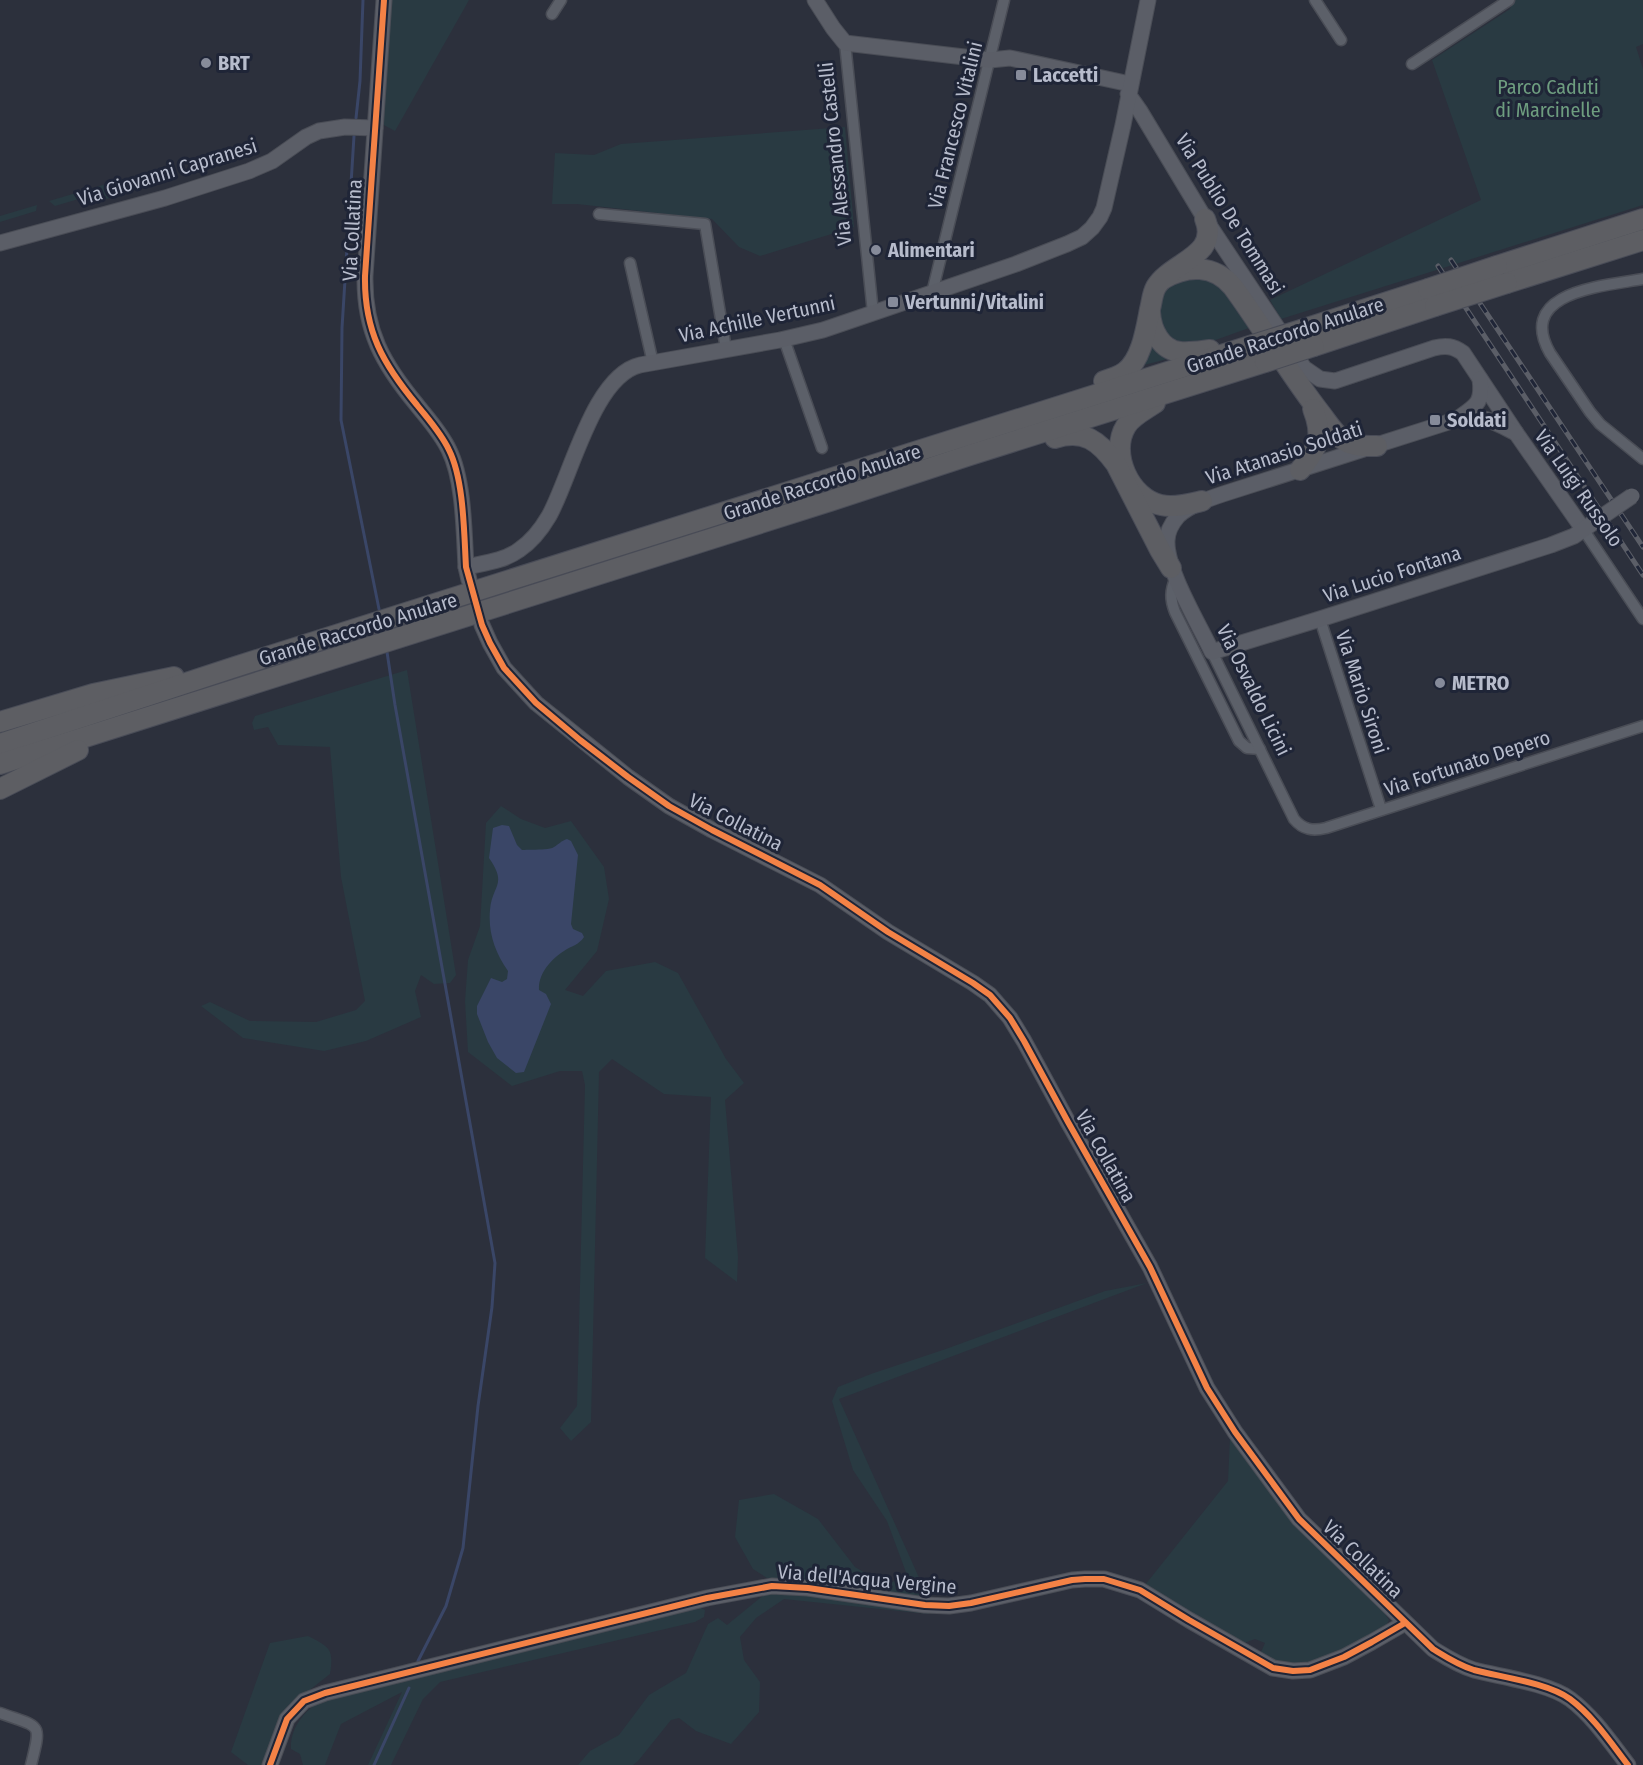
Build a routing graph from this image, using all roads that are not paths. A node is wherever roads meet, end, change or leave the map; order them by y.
1 (384, 0) edge
2 (561, 0) edge
3 (815, 0) edge
4 (1004, 0) edge
5 (1148, 0) edge
6 (1315, 0) edge
7 (1509, 0) edge
8 (552, 14) dead end
9 (1341, 40) dead end
10 (845, 43) junction
11 (990, 60) junction
12 (1412, 64) dead end
13 (1129, 89) junction
14 (375, 128) junction
15 (599, 214) dead end
16 (1205, 219) junction
17 (1643, 219) edge
18 (1643, 240) edge
19 (0, 243) edge
20 (630, 263) dead end
21 (1163, 279) junction
22 (1643, 279) edge
23 (932, 293) junction
24 (1431, 297) junction
25 (1150, 309) junction
26 (873, 313) junction
27 (784, 339) junction
28 (1251, 346) junction
29 (726, 349) junction
30 (653, 363) junction
31 (1480, 379) junction
32 (1205, 381) junction
33 (1310, 401) junction
34 (1017, 419) junction
35 (1458, 419) junction
36 (1516, 433) junction
37 (1377, 446) junction
38 (822, 448) dead end
39 (970, 455) junction
40 (1643, 459) edge
41 (1300, 470) junction
42 (1637, 493) edge
43 (1202, 501) junction
44 (1583, 530) junction
45 (1174, 573) junction
46 (468, 574) joint
47 (1320, 619) junction
48 (1643, 619) edge
49 (482, 625) dead end
50 (1212, 652) junction
51 (236, 667) junction
52 (142, 719) junction
53 (0, 722) edge
54 (1643, 726) edge
55 (0, 744) edge
56 (1260, 749) junction
57 (0, 764) edge
58 (0, 789) edge
59 (1381, 809) junction
60 (1302, 827) joint
61 (1405, 1623) junction
62 (0, 1713) edge
63 (31, 1765) edge
64 (270, 1765) edge
65 (1628, 1765) edge

1 - 14 street, Via Collatina
2 - 8 street
3 - 10 street, Via Alessandro Castelli
4 - 11 street, Via Francesco Vitalini
5 - 13 street, Via Achille Vertunni
6 - 9 street
7 - 12 street
10 - 11 street
10 - 26 street, Via Alessandro Castelli
11 - 13 street
11 - 23 street, Via Francesco Vitalini
13 - 16 street, Via Publio De Tommasi
13 - 23 street, Via Achille Vertunni
14 - 19 street, Via Giovanni Capranesi
14 - 46 street, Via Collatina
15 - 29 street
16 - 21 highway
16 - 31 street, Via Publio De Tommasi
17 - 24 highway, Grande Raccordo Anulare, bridge
18 - 24 highway, Grande Raccordo Anulare, bridge
20 - 30 street
21 - 25 highway
21 - 33 highway
22 - 40 street
23 - 26 street, Via Achille Vertunni
24 - 28 highway, Grande Raccordo Anulare, bridge
24 - 32 highway, Grande Raccordo Anulare, bridge
25 - 28 highway
25 - 34 highway
26 - 27 street, Via Achille Vertunni
27 - 29 street, Via Achille Vertunni
27 - 38 street
28 - 34 highway, Grande Raccordo Anulare
29 - 30 street, Via Achille Vertunni
30 - 46 street, Via Achille Vertunni
31 - 35 street, Via Atanasio Soldati
31 - 36 street, Via Luigi Russolo
32 - 39 highway, Grande Raccordo Anulare
32 - 43 highway
33 - 37 highway
33 - 41 highway
34 - 51 highway, Grande Raccordo Anulare
35 - 36 street, Via Atanasio Soldati
35 - 37 street, Via Atanasio Soldati
36 - 44 street, Via Luigi Russolo
37 - 41 street, Via Atanasio Soldati
39 - 45 highway
39 - 52 highway, Grande Raccordo Anulare
41 - 43 street, Via Atanasio Soldati
42 - 44 street, Via Lucio Fontana, bridge
43 - 45 street, Via Atanasio Soldati
44 - 47 street, Via Lucio Fontana
44 - 48 street, Via Luigi Russolo
45 - 50 street, Via Osvaldo Licini
45 - 56 street
47 - 50 street, Via Lucio Fontana
47 - 59 street, Via Mario Sironi
49 - 61 street, Via Collatina
50 - 56 street, Via Osvaldo Licini
51 - 53 highway
51 - 55 highway, Grande Raccordo Anulare
52 - 57 highway, Grande Raccordo Anulare
52 - 58 highway
54 - 59 street, Via Fortunato Depero
56 - 60 street, Via Osvaldo Licini
59 - 60 street, Via Fortunato Depero
61 - 64 street, Via dell'Acqua Vergine
61 - 65 street, Via Collatina
62 - 63 street

